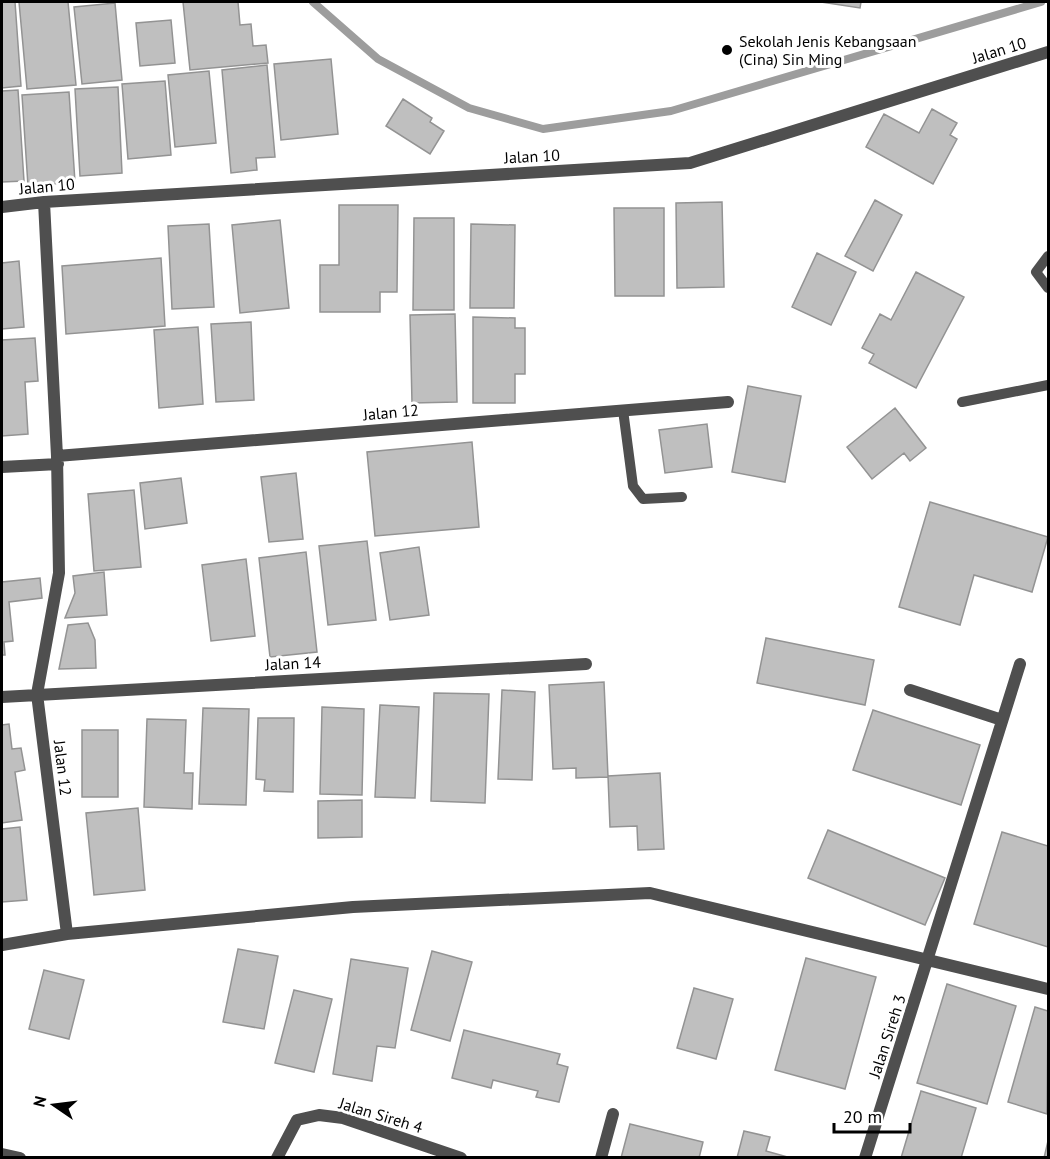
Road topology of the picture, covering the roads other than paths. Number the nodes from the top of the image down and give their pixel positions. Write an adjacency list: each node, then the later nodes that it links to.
1 (1048, 52): 2 (street, Jalan 10)
2 (44, 202): 3 (street, Jalan 10); 10 (street, Jalan 12)
3 (2, 207)
4 (1048, 256): 5 (lane)
5 (1048, 288)
6 (1048, 385): 8 (lane)
7 (728, 402): 9 (street, Jalan 12)
8 (962, 402)
9 (623, 410): 10 (street, Jalan 12); 12 (lane)
10 (57, 460): 11 (street, Jalan 12); 16 (street, Jalan 12)
11 (2, 467)
12 (682, 497)
13 (586, 664): 16 (street, Jalan 14)
14 (1020, 664): 18 (street, Jalan Sireh 3)
15 (910, 690): 18 (street)
16 (37, 694): 17 (street, Jalan 14); 19 (street, Jalan 12)
17 (2, 697)
18 (1002, 720): 21 (street, Jalan Sireh 3)
19 (67, 934): 20 (street); 21 (street)
20 (2, 945)
21 (929, 959): 22 (street); 29 (street, Jalan Sireh 3)
22 (1048, 989)
23 (613, 1114): 28 (street)
24 (2, 1154): 25 (street)
25 (20, 1158)
26 (277, 1158): 27 (street, Jalan Sireh 4)
27 (461, 1158)
28 (601, 1158)
29 (865, 1158)

